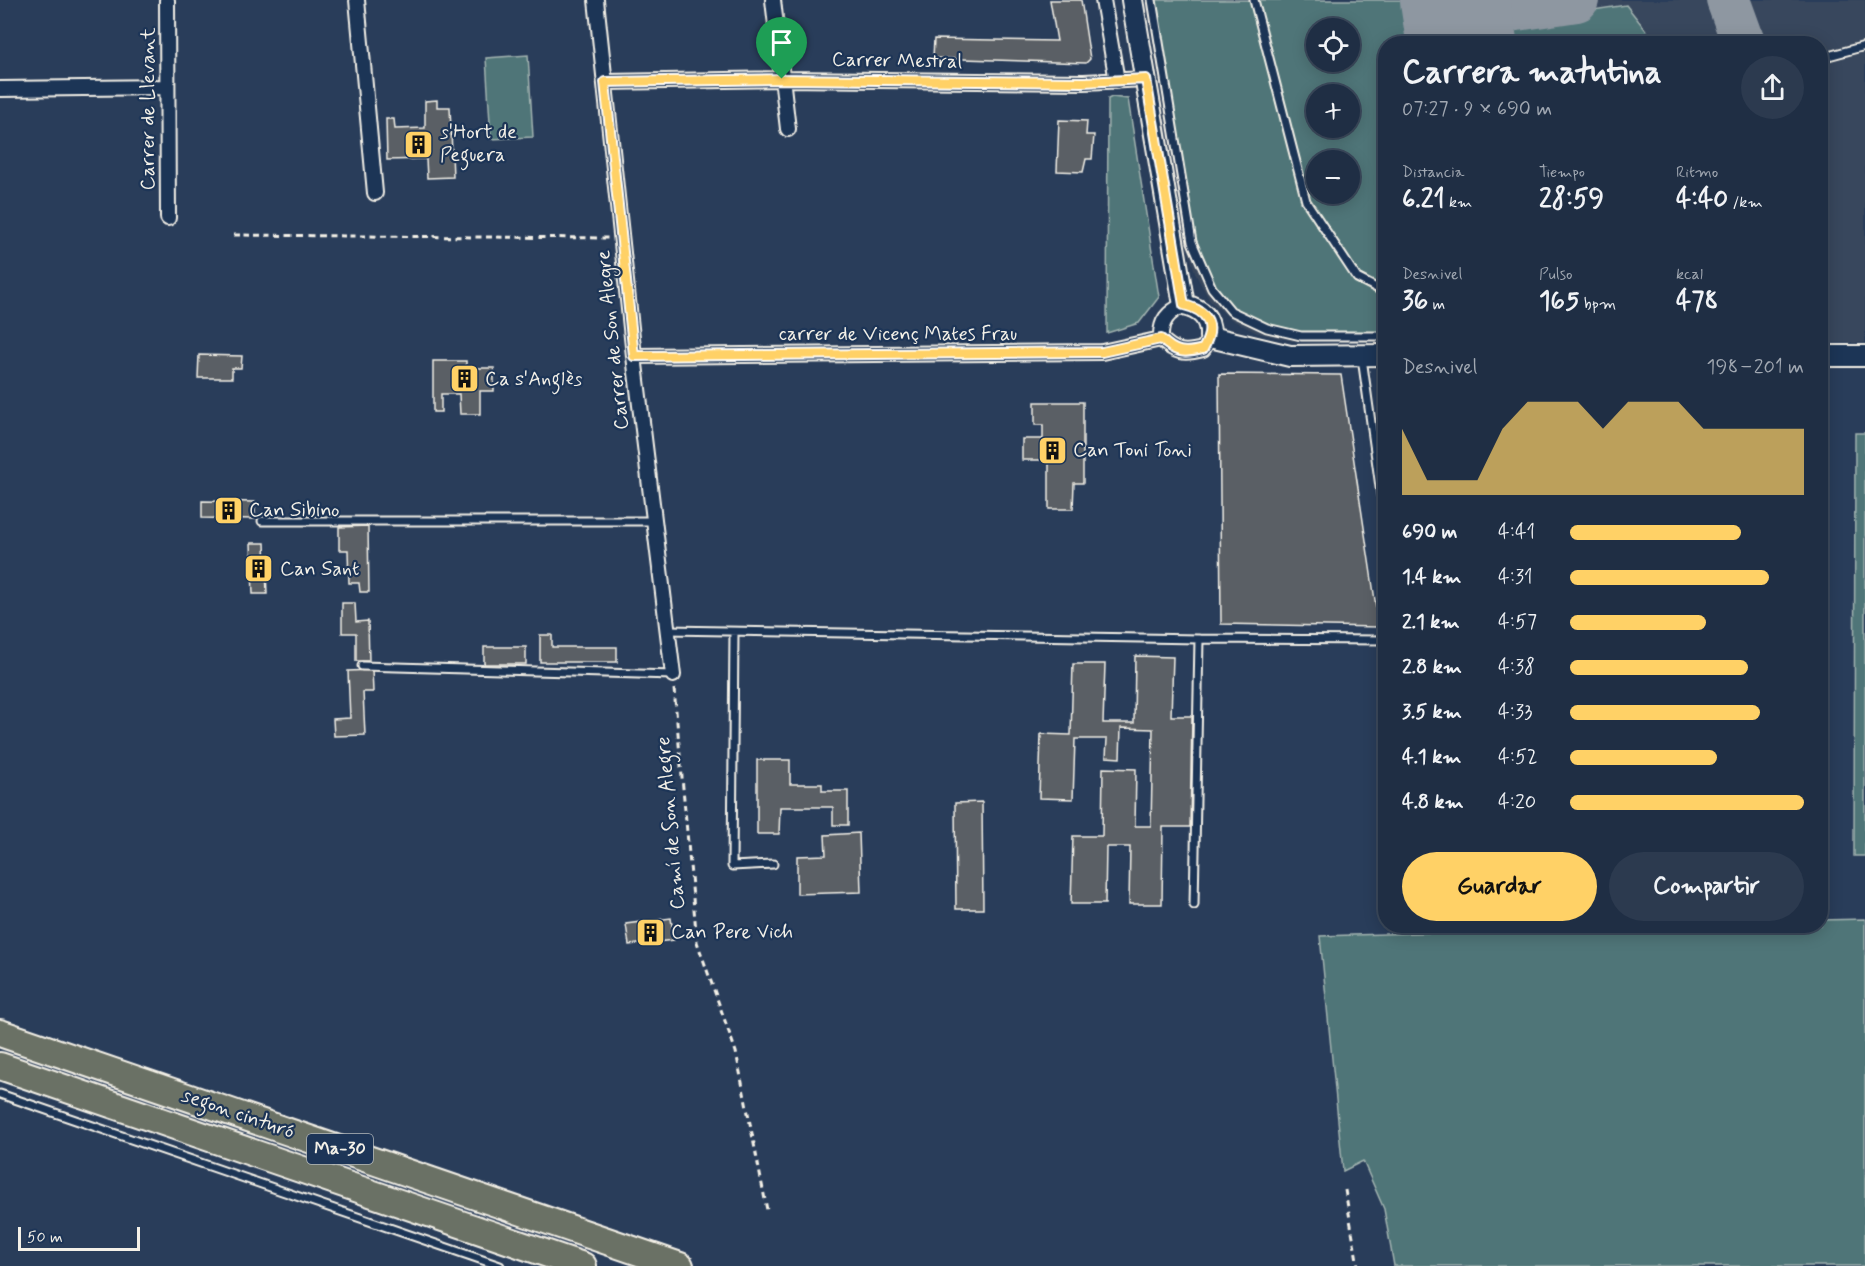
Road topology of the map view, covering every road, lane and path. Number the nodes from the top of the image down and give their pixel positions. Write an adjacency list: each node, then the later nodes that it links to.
1 (167, 0): 15 (street, Carrer de Llevant)
2 (357, 0): 18 (street)
3 (596, 0): 14 (street, Carrer de Son Alegre)
4 (773, 0): 11 (street)
5 (1103, 0): 13 (street)
6 (1132, 0): 12 (street)
7 (1152, 0): 24 (lane)
8 (1254, 0): 22 (lane)
9 (1865, 46): 10 (lane)
10 (1828, 56)
11 (782, 79): 13 (street, Carrer Mestral); 14 (street, Carrer Mestral); 17 (street)
12 (1146, 79): 13 (street, Carrer Mestral); 23 (street)
13 (1117, 81)
14 (605, 82): 21 (street, Carrer de Son Alegre)
15 (167, 87): 16 (street); 19 (street, Carrer de Llevant)
16 (0, 89)
17 (788, 129)
18 (375, 193)
19 (168, 218)
20 (234, 235): 21 (path)
21 (621, 238): 28 (street, Carrer de Son Alegre)
22 (1378, 289)
23 (1184, 305): 25 (street); 26 (street)
24 (1378, 336)
25 (1210, 337): 26 (street); 29 (street)
26 (1161, 339): 28 (street, carrer de Vicenç Mates Frau)
27 (1378, 355): 29 (street)
28 (634, 356): 33 (street, Carrer de Son Alegre)
29 (1361, 356): 32 (lane)
30 (1828, 356): 31 (street)
31 (1864, 357)
32 (1378, 475)
33 (654, 521): 34 (lane); 35 (street, Carrer de Son Alegre)
34 (262, 522)
35 (668, 630): 36 (lane); 40 (street, Carrer de Son Alegre)
36 (734, 632): 37 (lane); 41 (lane)
37 (1198, 639): 38 (lane); 42 (lane)
38 (1378, 640)
39 (362, 666): 40 (lane)
40 (673, 675): 47 (path, Camí de Son Alegre)
41 (772, 864)
42 (1194, 905)
43 (0, 1033): 50 (highway, segon cinturó / Ma-30)
44 (0, 1066): 49 (highway, segon cinturó / Ma-30)
45 (0, 1094): 48 (lane)
46 (1345, 1190): 51 (path)
47 (767, 1210)
48 (500, 1266)
49 (583, 1266)
50 (680, 1266)
51 (1358, 1266)

